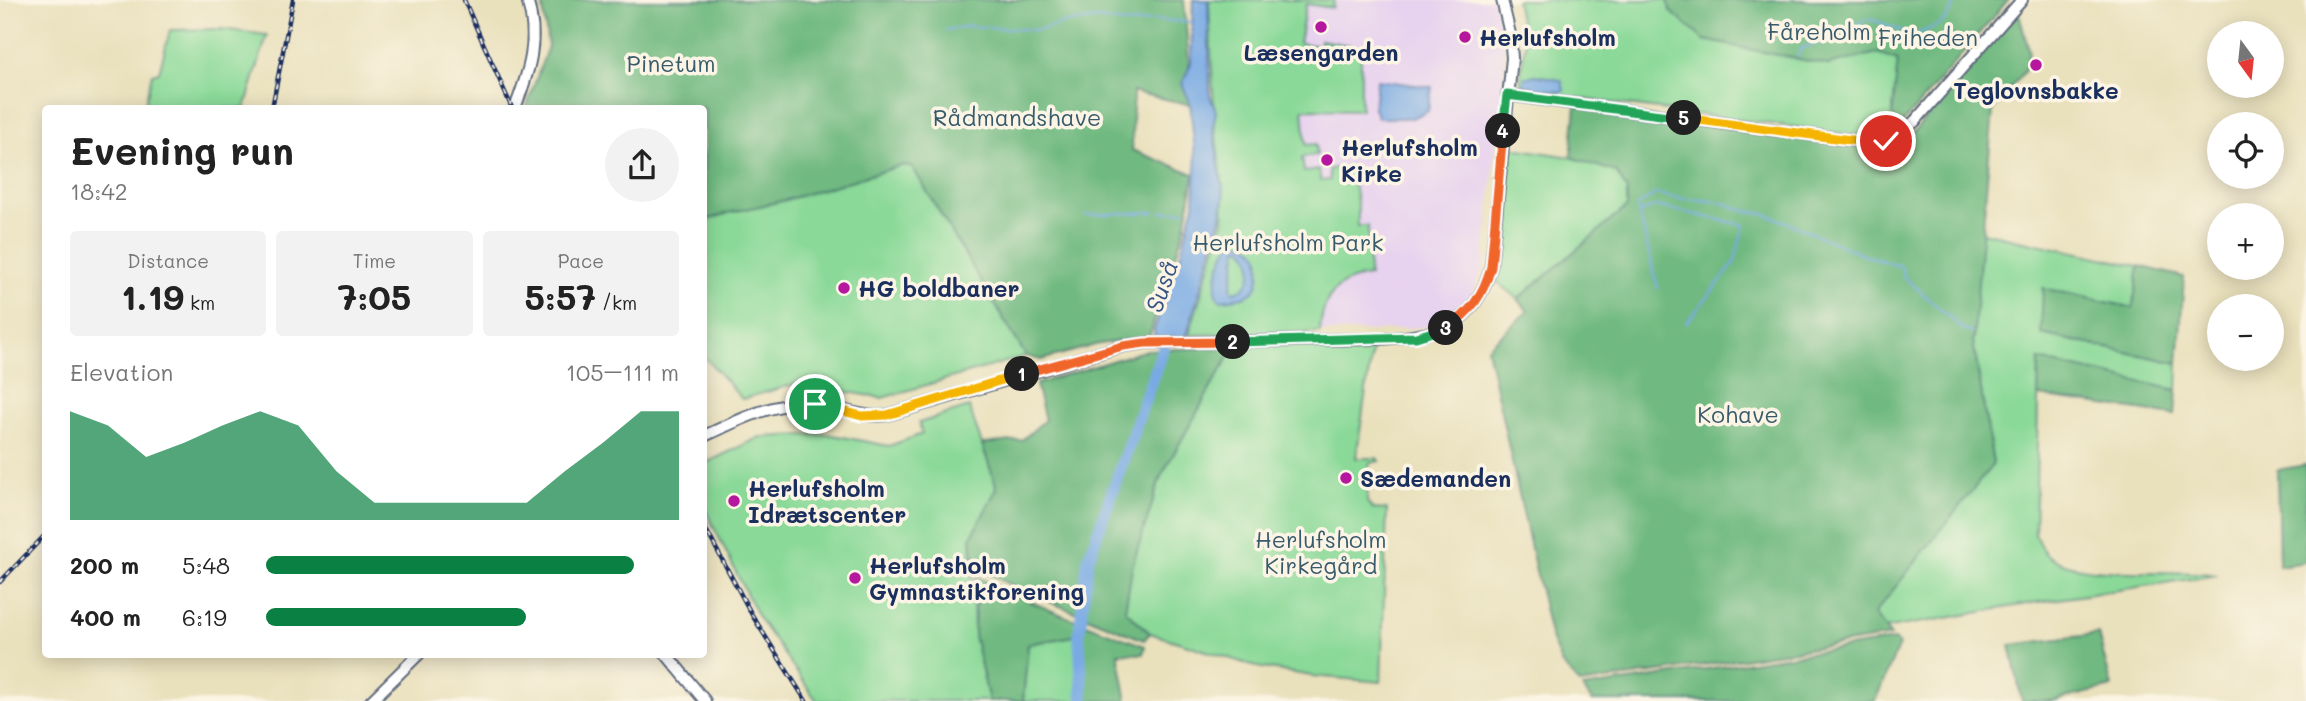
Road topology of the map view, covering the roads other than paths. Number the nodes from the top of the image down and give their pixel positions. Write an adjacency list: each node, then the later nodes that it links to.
1 (527, 0): 5 (street)
2 (1502, 0): 4 (street)
3 (2022, 0): 4 (street)
4 (1507, 95): 6 (street)
5 (516, 105)
6 (707, 435)
7 (415, 658): 9 (street)
8 (669, 658): 10 (street)
9 (371, 701)
10 (705, 701)

